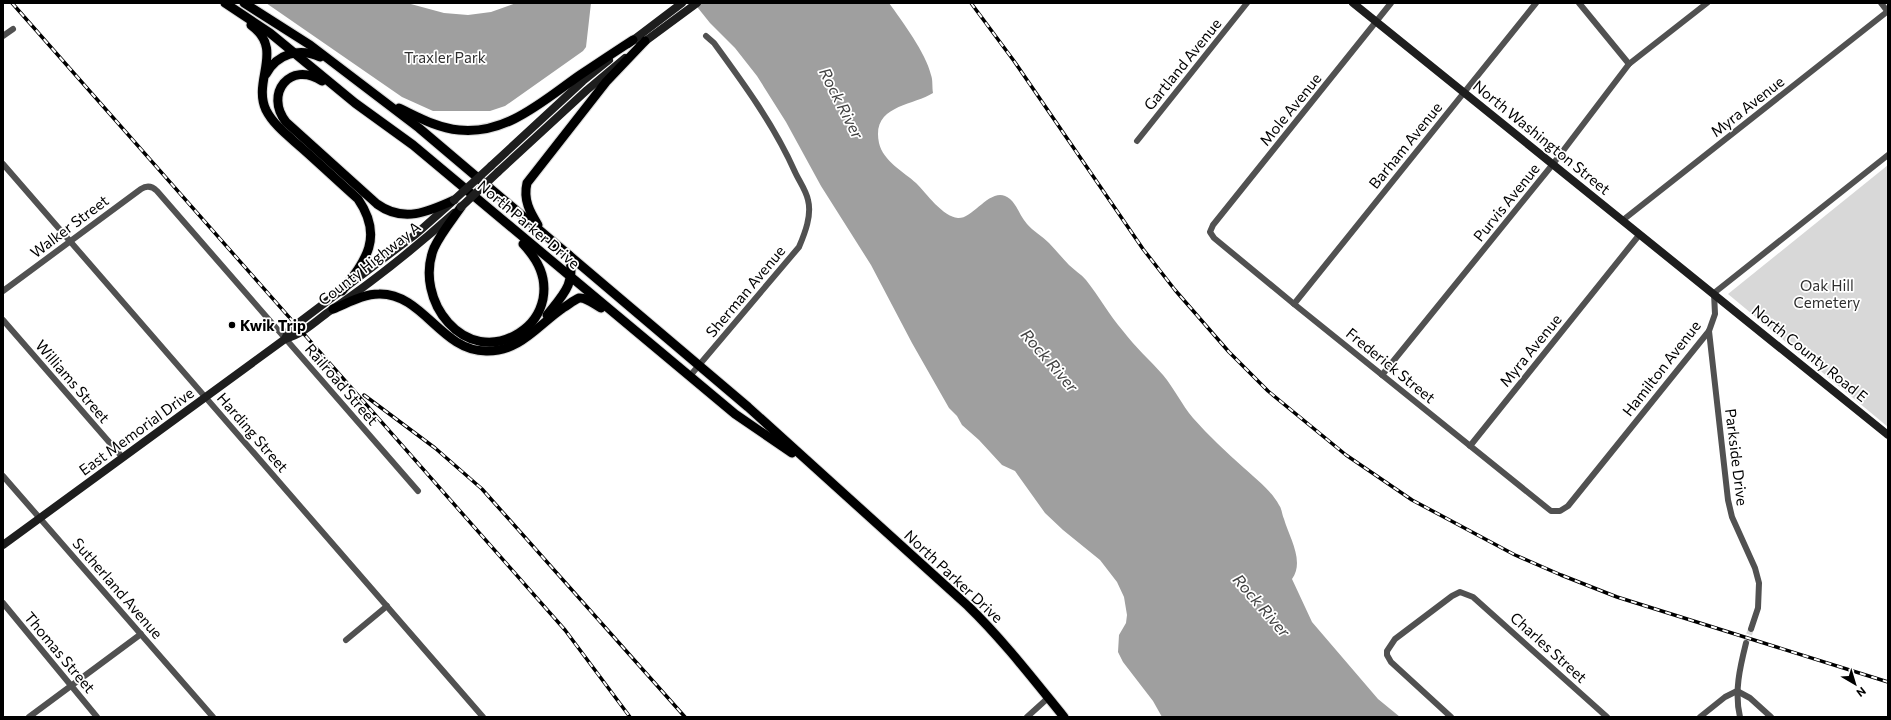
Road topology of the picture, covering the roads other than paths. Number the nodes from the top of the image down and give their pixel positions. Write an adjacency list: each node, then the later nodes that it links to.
1 (225, 3): 12 (main road, North Parker Drive)
2 (244, 3): 21 (main road, North Parker Drive)
3 (682, 3): 18 (main road, County Highway A)
4 (697, 3): 19 (main road, County Highway A)
5 (1247, 3): 27 (street, Gartland Avenue)
6 (1353, 3): 14 (main road, North Washington Street)
7 (1391, 3): 14 (street, Mole Avenue)
8 (1536, 3): 24 (street, Barham Avenue)
9 (1579, 3): 22 (street)
10 (1707, 3): 22 (street, Purvis Avenue)
11 (1881, 3): 13 (street)
12 (234, 9): 20 (main road, North Parker Drive); 23 (main road)
13 (1888, 12): 34 (street, Myra Avenue)
14 (1377, 22): 24 (main road, North Washington Street); 35 (street, Mole Avenue)
15 (13, 29): 16 (street)
16 (3, 36)
17 (706, 36): 51 (street, Sherman Avenue)
18 (633, 40): 25 (main road); 32 (main road, County Highway A, bridge)
19 (645, 41): 32 (main road, County Highway A, bridge); 36 (main road)
20 (294, 53): 21 (main road); 23 (main road); 26 (main road, North Parker Drive)
21 (332, 62): 25 (main road, North Parker Drive)
22 (1629, 64): 30 (street, Purvis Avenue)
23 (265, 77): 42 (main road)
24 (1464, 92): 30 (main road, North Washington Street); 44 (street, Barham Avenue)
25 (377, 96): 36 (main road, North Parker Drive)
26 (355, 102): 32 (main road); 33 (main road, North Parker Drive)
27 (1137, 140)
28 (1888, 156): 43 (street)
29 (3, 164): 38 (street, Harding Street)
30 (1553, 164): 34 (main road, North Washington Street); 52 (street, Purvis Avenue)
31 (151, 187): 38 (street, Walker Street); 50 (street, Railroad Street)
32 (458, 203): 33 (main road); 42 (main road, County Highway A); 45 (main road, County Highway A)
33 (497, 217): 40 (main road, North Parker Drive)
34 (1623, 220): 37 (main road, North Washington Street)
35 (1210, 232): 44 (street, Frederick Street)
36 (543, 233): 39 (main road, North Parker Drive)
37 (1640, 234): 43 (main road, North Washington Street); 56 (street, Myra Avenue)
38 (71, 241): 41 (street, Walker Street); 54 (street, Harding Street)
39 (569, 255): 40 (main road); 51 (main road, North Parker Drive)
40 (572, 277): 47 (main road, North Parker Drive); 48 (main road)
41 (3, 291)
42 (342, 291): 50 (main road, County Highway A)
43 (1714, 293): 49 (street, Hamilton Avenue); 55 (main road, North County Road E)
44 (1294, 304): 52 (street, Frederick Street)
45 (333, 309): 48 (main road); 50 (main road, County Highway A)
46 (3, 320): 57 (street, Williams Street)
47 (627, 324): 48 (main road); 53 (main road, North Parker Drive)
48 (536, 330)
49 (1709, 331): 61 (street, Hamilton Avenue); 66 (street, Parkside Drive)
50 (285, 339): 54 (main road, East Memorial Drive); 60 (street, Railroad Street)
51 (699, 365): 53 (street, Sherman Avenue); 58 (main road, North Parker Drive)
52 (1382, 374): 56 (street, Frederick Street)
53 (689, 377): 58 (main road, North Parker Drive)
54 (206, 397): 57 (main road, East Memorial Drive); 65 (street, Harding Street)
55 (1888, 435)
56 (1470, 446): 61 (street, Frederick Street)
57 (123, 458): 62 (main road, East Memorial Drive)
58 (814, 467): 72 (main road, North Parker Drive)
59 (3, 476): 62 (street, Sutherland Avenue)
60 (418, 491)
61 (1560, 511)
62 (40, 519): 63 (main road, East Memorial Drive); 67 (street, Sutherland Avenue)
63 (3, 545)
64 (3, 603): 70 (street, Thomas Street)
65 (387, 606): 68 (street); 76 (street, Harding Street)
66 (1751, 629)
67 (141, 634): 70 (street); 75 (street, Sutherland Avenue)
68 (346, 640)
69 (1746, 643): 71 (street)
70 (71, 686): 73 (street); 74 (street, Thomas Street)
71 (1737, 691): 81 (street); 82 (street); 83 (street)
72 (1048, 698): 77 (street); 78 (main road, North Parker Drive)
73 (29, 717)
74 (97, 717)
75 (212, 717)
76 (483, 717)
77 (1027, 717)
78 (1064, 717)
79 (1452, 717): 80 (street, Charles Street)
80 (1607, 717)
81 (1700, 717)
82 (1740, 717)
83 (1771, 717)

